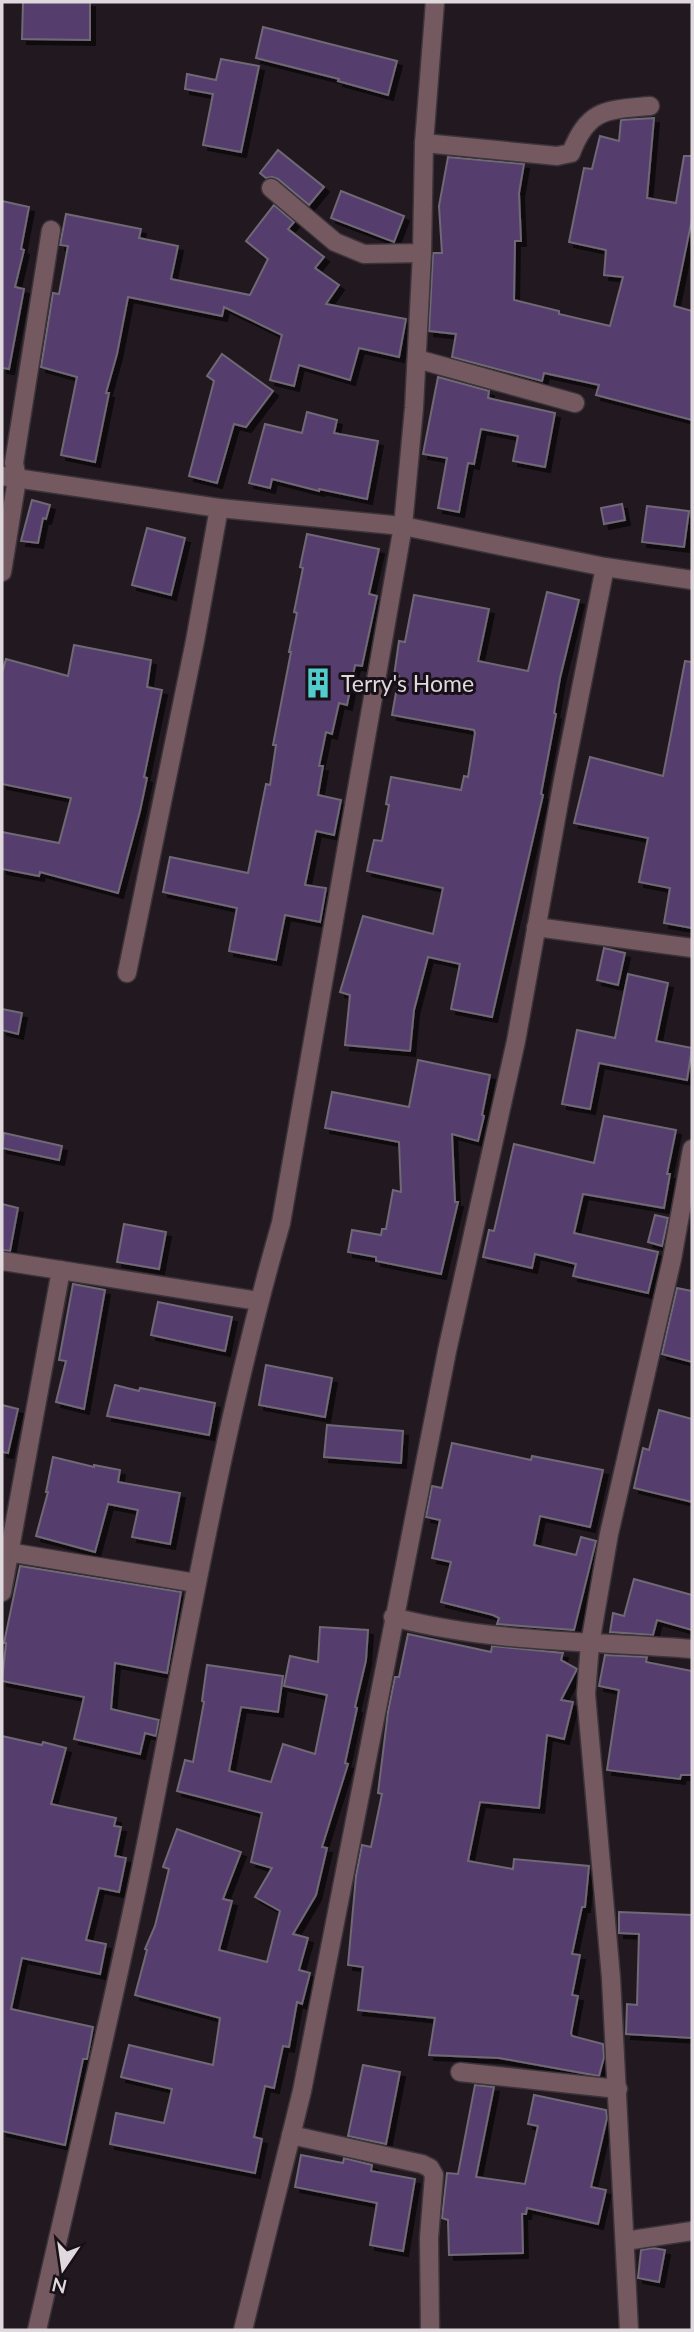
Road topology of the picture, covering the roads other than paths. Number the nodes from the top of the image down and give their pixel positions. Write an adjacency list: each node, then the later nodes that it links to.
1 (435, 2): 3 (street)
2 (650, 106): 3 (street)
3 (424, 143): 6 (street)
4 (271, 188): 6 (street)
5 (51, 230): 9 (street)
6 (422, 253): 7 (street)
7 (417, 359): 8 (street); 11 (street)
8 (575, 403)
9 (10, 477): 10 (street); 13 (street)
10 (219, 508): 11 (street); 17 (street)
11 (403, 526): 12 (street); 21 (street)
12 (605, 567): 14 (street); 15 (street)
13 (2, 572)
14 (692, 580)
15 (536, 927): 16 (street); 25 (street)
16 (692, 948)
17 (127, 973)
18 (692, 1149): 26 (street)
19 (2, 1261): 20 (street)
20 (61, 1270): 21 (street); 22 (street)
21 (258, 1301): 23 (street)
22 (6, 1552): 23 (street); 24 (street)
23 (197, 1583): 33 (street)
24 (2, 1592)
25 (393, 1616): 26 (street); 30 (street)
26 (590, 1644): 27 (street); 29 (street)
27 (692, 1649)
28 (460, 2072): 29 (street)
29 (618, 2089): 32 (street)
30 (291, 2135): 34 (street); 35 (street)
31 (692, 2231): 32 (street)
32 (625, 2241): 36 (street)
33 (37, 2330)
34 (243, 2330)
35 (430, 2330)
36 (629, 2330)

